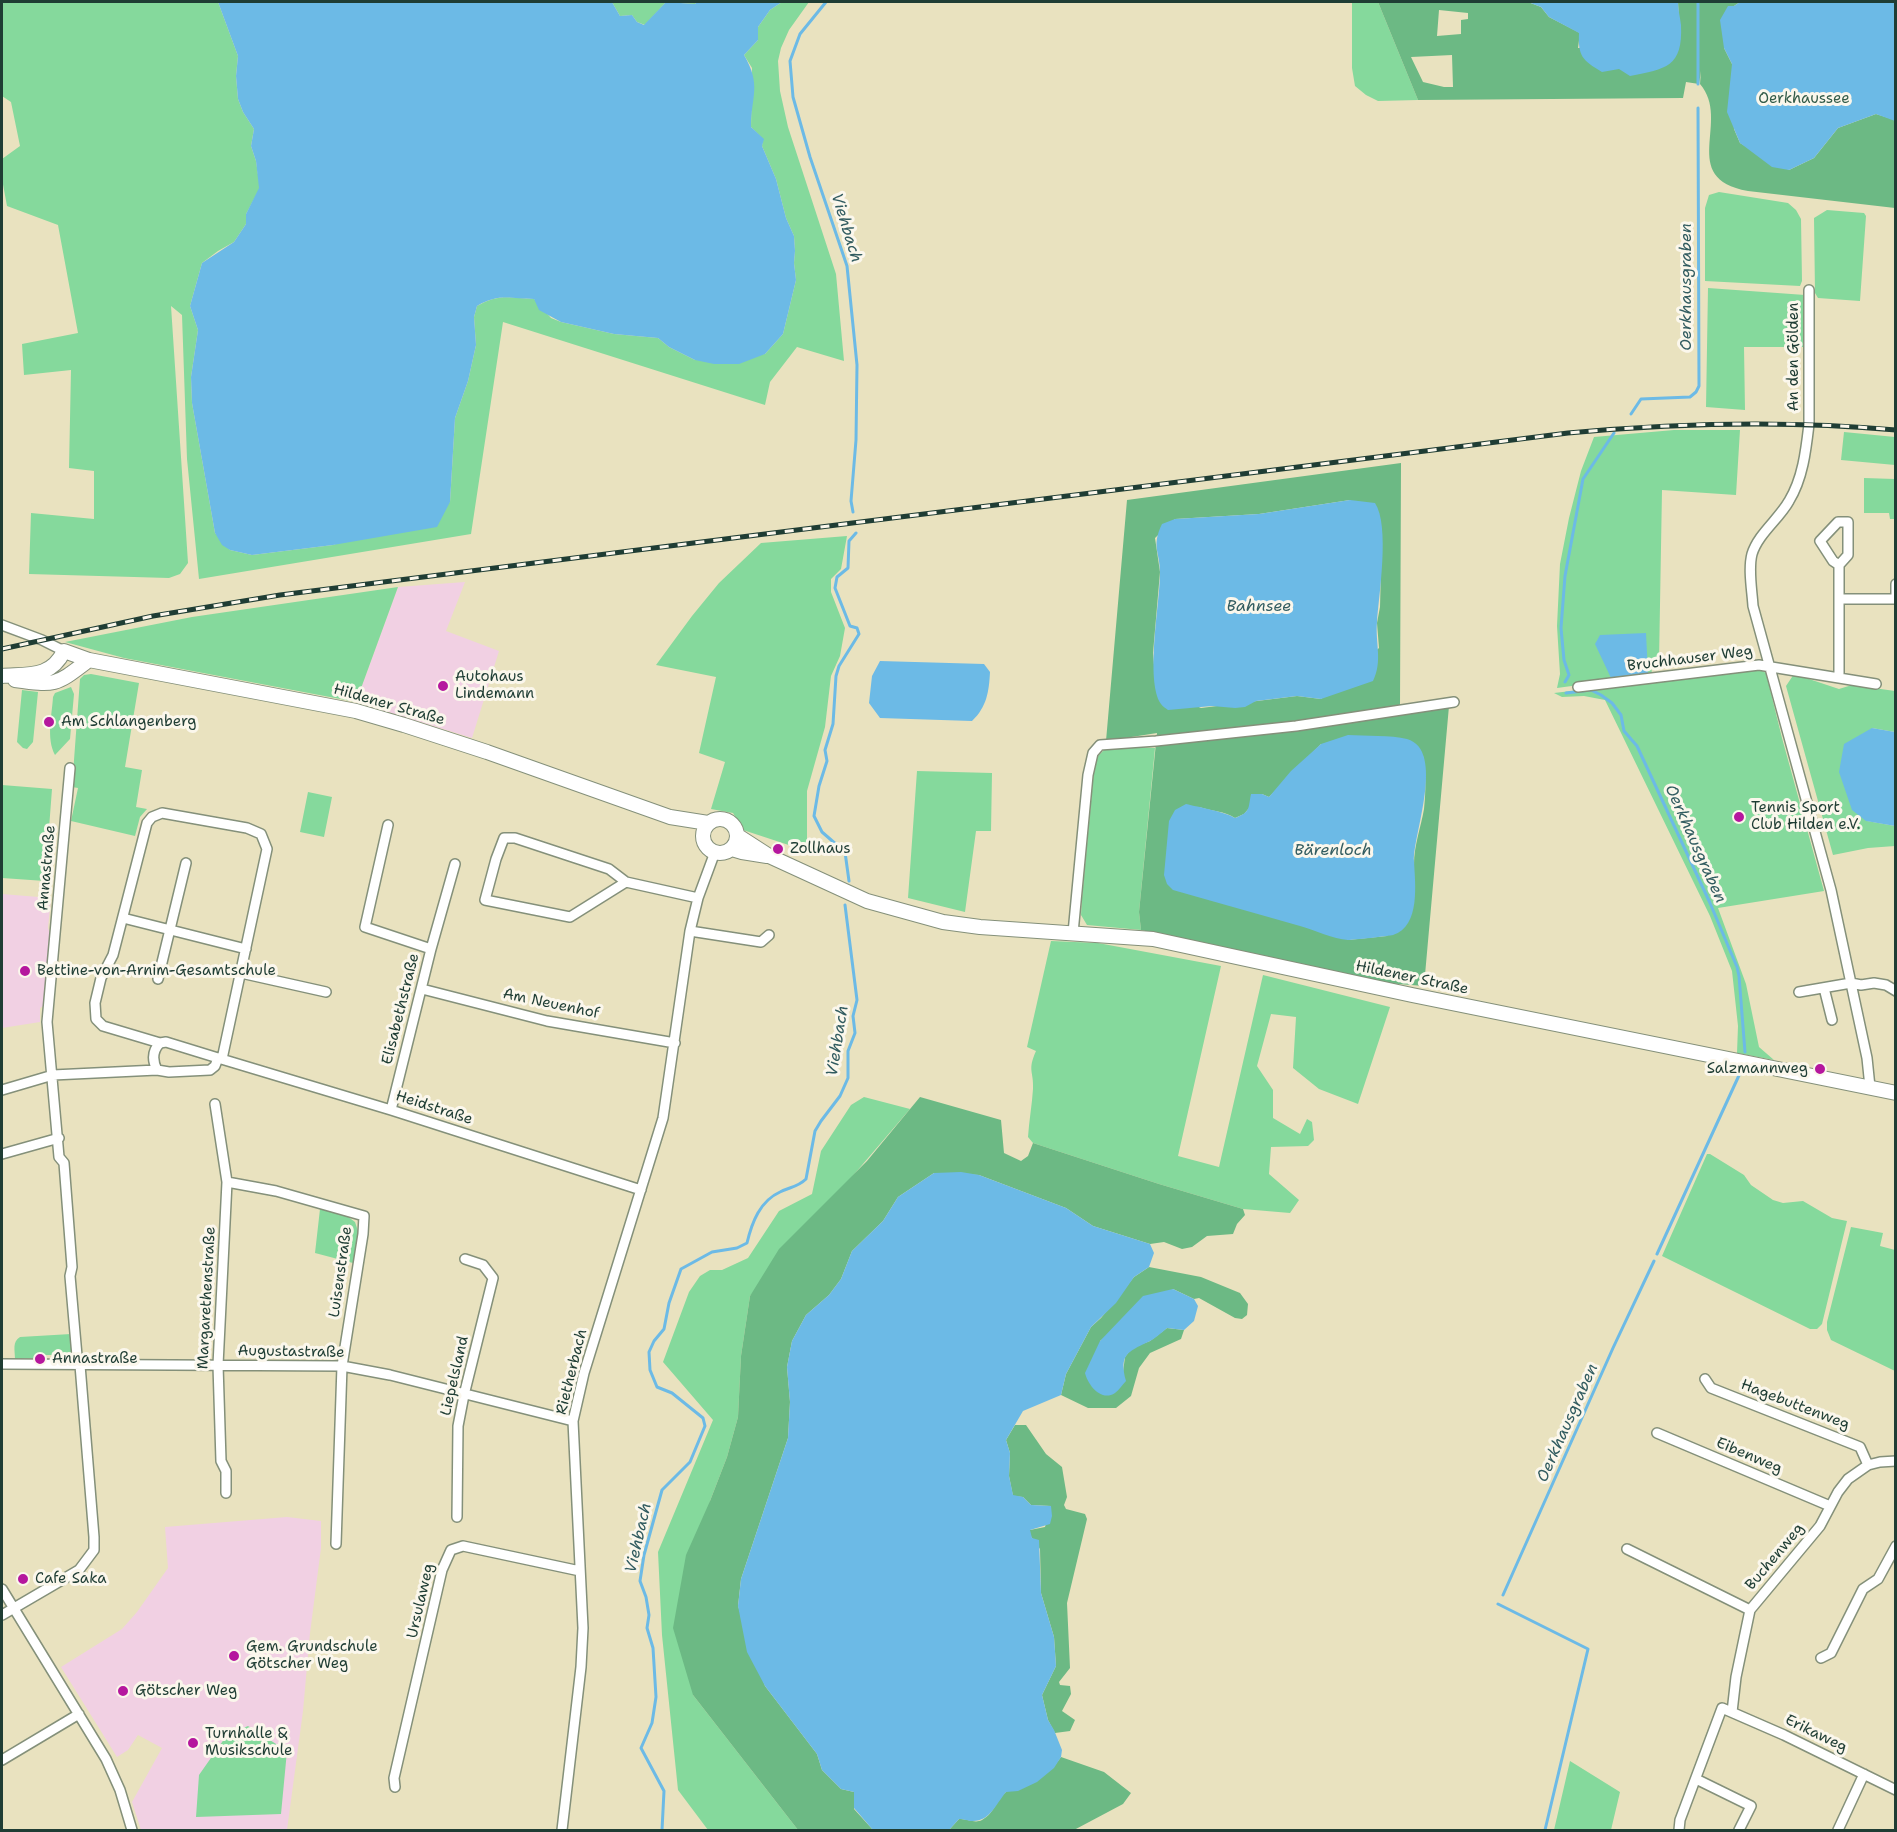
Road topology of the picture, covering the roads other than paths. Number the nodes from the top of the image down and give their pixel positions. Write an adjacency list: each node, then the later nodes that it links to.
1 (1809, 290): 9 (street, An den Gölden)
2 (1839, 565): 2 (street); 4 (street)
3 (1896, 584): 5 (street)
4 (1839, 598): 5 (street); 11 (street)
5 (1895, 599)
6 (2, 626): 7 (street)
7 (64, 651): 8 (main road, Hildener Straße); 10 (main road)
8 (89, 660): 10 (main road); 17 (main road, Hildener Straße)
9 (1769, 666): 11 (street, Bruchhauser Weg); 13 (street, Bruchhauser Weg); 33 (street)
10 (2, 677)
11 (1839, 678): 12 (street, Bruchhauser Weg)
12 (1876, 684)
13 (1578, 687)
14 (1454, 702): 27 (street)
15 (70, 768): 44 (street, Annastraße)
16 (388, 825): 30 (street, Elisabethstraße)
17 (705, 830): 18 (main road); 19 (main road)
18 (735, 842): 19 (main road); 27 (main road, Hildener Straße)
19 (715, 852): 23 (street, Rietherbach)
20 (186, 863): 25 (street)
21 (455, 864): 30 (street, Elisabethstraße)
22 (626, 882): 22 (street); 23 (street)
23 (698, 898): 26 (street, Rietherbach)
24 (123, 918): 25 (street); 29 (street); 40 (street, Heidstraße)
25 (171, 929): 29 (street); 32 (street)
26 (690, 931): 28 (street); 41 (street, Rietherbach)
27 (1073, 933): 45 (main road, Hildener Straße)
28 (769, 935)
29 (246, 949): 31 (street)
30 (431, 949): 34 (street, Elisabethstraße)
31 (241, 973): 37 (street); 42 (street)
32 (158, 979)
33 (1851, 982): 35 (street); 36 (street); 45 (street)
34 (422, 988): 41 (street, Am Neuenhof); 49 (street, Elisabethstraße)
35 (1824, 988): 38 (street); 39 (street)
36 (1896, 990)
37 (326, 992)
38 (1799, 992)
39 (1832, 1020)
40 (160, 1042): 42 (street, Heidstraße); 43 (street)
41 (675, 1042): 53 (street, Rietherbach)
42 (220, 1058): 43 (street); 49 (street, Heidstraße)
43 (157, 1070): 44 (street)
44 (53, 1075): 46 (street); 50 (street, Annastraße)
45 (1870, 1087): 47 (main road, Hildener Straße)
46 (2, 1090)
47 (1896, 1092)
48 (215, 1104): 52 (street, Margarethenstraße)
49 (392, 1110): 53 (street, Heidstraße)
50 (58, 1138): 51 (street); 56 (street, Annastraße)
51 (2, 1154)
52 (227, 1182): 57 (street, Margarethenstraße); 58 (street, Luisenstraße)
53 (641, 1190): 61 (street, Rietherbach)
54 (465, 1259): 60 (street, Liepelsland)
55 (2, 1364): 56 (street, Augustastraße)
56 (80, 1365): 57 (street, Augustastraße); 73 (street, Annastraße)
57 (218, 1365): 58 (street, Augustastraße); 65 (street, Margarethenstraße)
58 (342, 1366): 60 (street, Augustastraße); 68 (street, Luisenstraße)
59 (1706, 1379): 64 (street, Hagebuttenweg)
60 (464, 1395): 61 (street, Augustastraße); 67 (street, Liepelsland)
61 (573, 1421): 71 (street, Rietherbach)
62 (1657, 1432): 66 (street, Eibenweg)
63 (1896, 1461): 64 (street)
64 (1868, 1465): 66 (street, Buchenweg)
65 (226, 1493)
66 (1830, 1506): 74 (street, Buchenweg)
67 (457, 1517)
68 (336, 1544)
69 (1896, 1546): 76 (street)
70 (1627, 1549): 74 (street)
71 (580, 1571): 82 (street, Ursulaweg); 85 (street, Rietherbach)
72 (2, 1589): 73 (street)
73 (13, 1608): 75 (street, Annastraße); 78 (street)
74 (1750, 1610): 77 (street, Buchenweg)
75 (2, 1615)
76 (1821, 1658)
77 (1732, 1712): 80 (street, Erikaweg); 81 (street, Erikaweg)
78 (79, 1714): 79 (street); 84 (street)
79 (2, 1760)
80 (1864, 1774): 83 (street, Erikaweg); 88 (street)
81 (1696, 1779): 86 (street); 87 (street)
82 (395, 1787)
83 (1896, 1790)
84 (132, 1830)
85 (562, 1830)
86 (1679, 1830)
87 (1739, 1830)
88 (1838, 1830)

